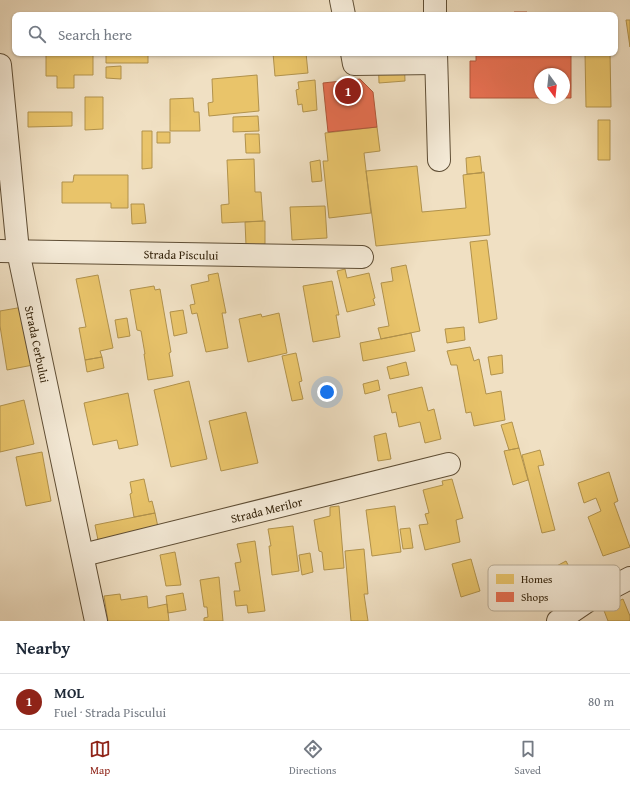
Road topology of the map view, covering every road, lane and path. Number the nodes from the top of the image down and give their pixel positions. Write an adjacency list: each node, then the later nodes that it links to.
1 (340, 0): 3 (street)
2 (435, 0): 4 (street)
3 (343, 12)
4 (435, 12)
5 (353, 56): 6 (street)
6 (436, 58): 8 (street)
7 (0, 65): 9 (street, Strada Cerbului)
8 (439, 160)
9 (9, 251): 10 (street, Strada Piscului); 12 (street, Strada Cerbului)
10 (362, 257)
11 (450, 464): 12 (street, Strada Merilor)
12 (83, 555): 16 (street, Strada Cerbului)
13 (630, 578): 14 (street)
14 (620, 583)
15 (573, 611): 17 (street)
16 (96, 621)
17 (558, 621)

